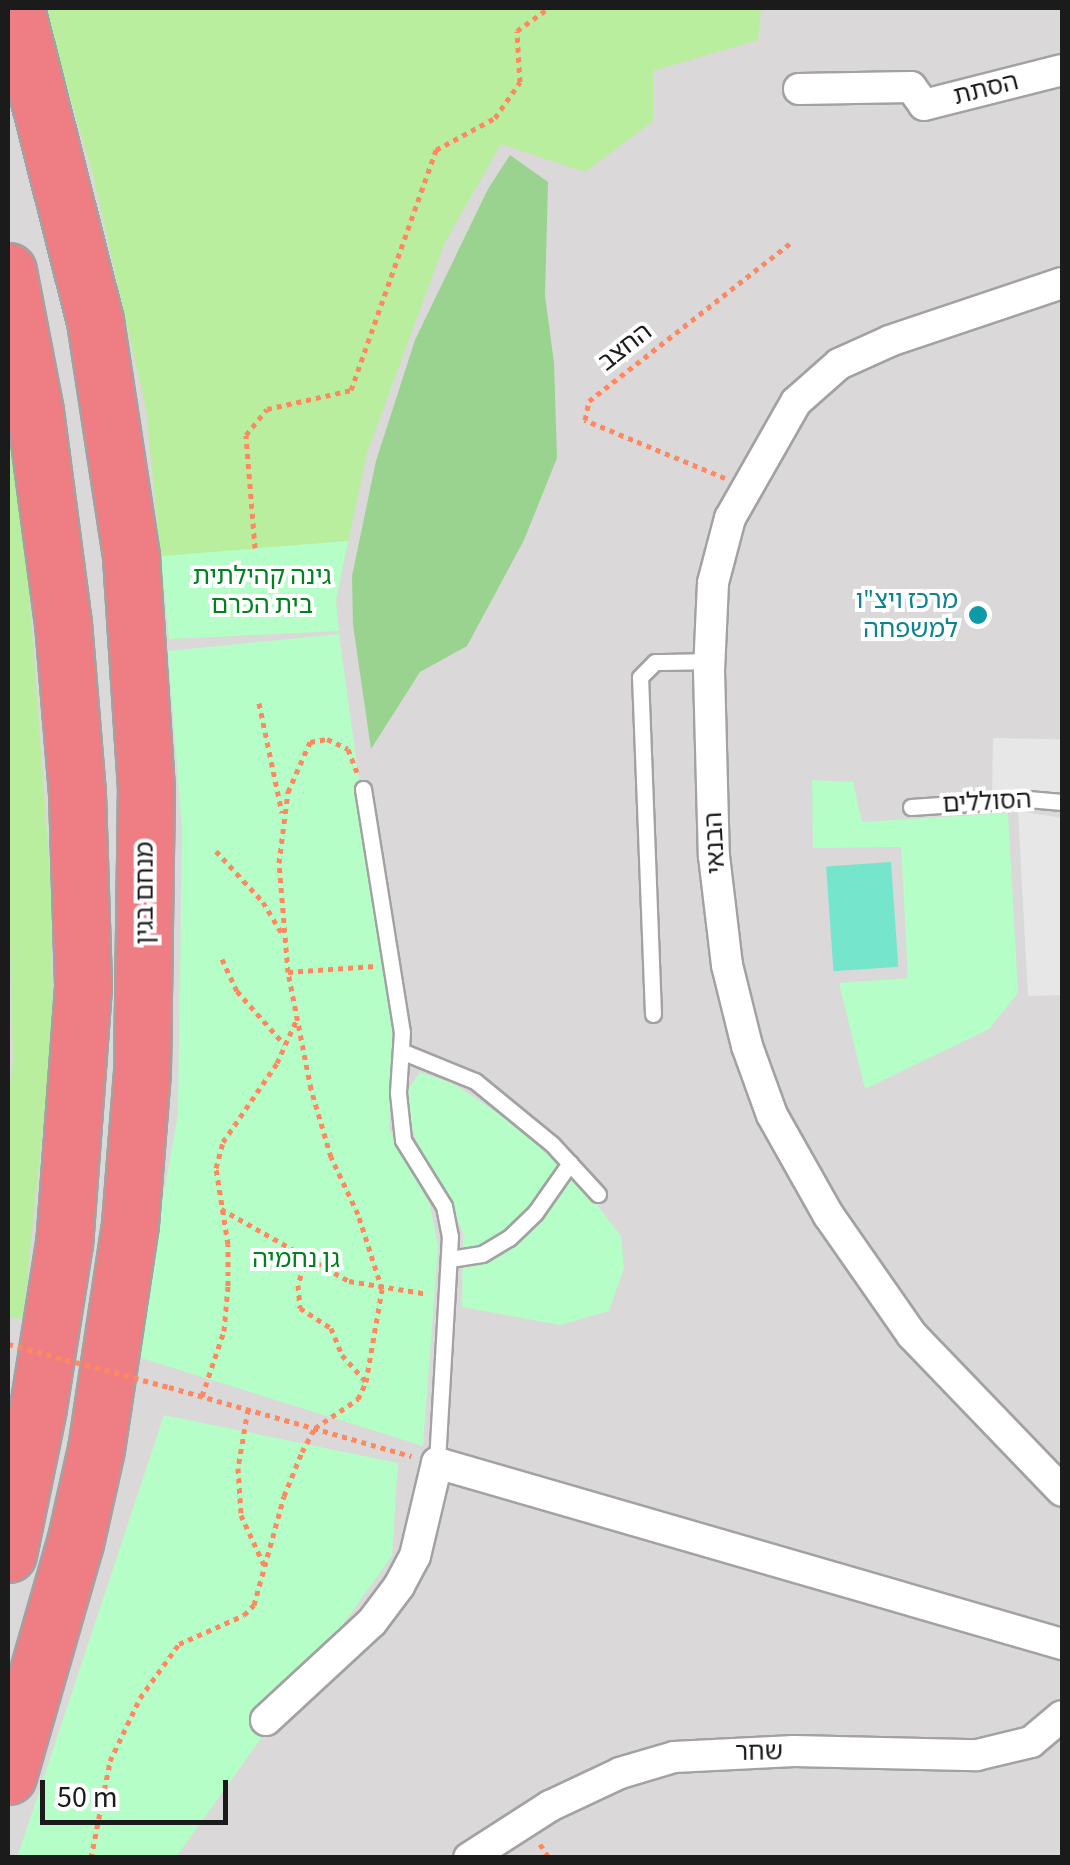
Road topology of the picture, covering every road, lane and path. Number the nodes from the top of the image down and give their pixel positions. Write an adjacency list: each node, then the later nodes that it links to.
1 (16, 8): 44 (highway, מנחם בגין)
2 (549, 8): 9 (path)
3 (1062, 70): 4 (street, הסתת)
4 (799, 89)
5 (792, 242): 8 (path, החצב)
6 (8, 270): 39 (highway)
7 (1062, 283): 8 (street, הבנאי)
8 (746, 487): 10 (street, הבנאי)
9 (254, 548)
10 (710, 662): 21 (lane); 38 (street, הבנאי)
11 (259, 703): 15 (path)
12 (363, 789): 15 (path); 19 (lane)
13 (1062, 802): 14 (lane, הסוללים)
14 (911, 806)
15 (284, 821): 17 (path)
16 (216, 851): 17 (path)
17 (284, 936): 20 (path)
18 (222, 958): 23 (path)
19 (392, 964): 20 (path); 24 (lane)
20 (288, 972): 22 (path)
21 (654, 1014)
22 (298, 1018): 23 (path); 30 (path)
23 (285, 1045): 27 (path)
24 (401, 1051): 25 (lane); 29 (lane)
25 (570, 1163): 26 (lane); 29 (lane)
26 (598, 1194)
27 (221, 1208): 28 (path); 34 (path)
28 (306, 1256): 30 (path); 33 (path)
29 (450, 1259): 31 (lane)
30 (382, 1289): 31 (path); 33 (path)
31 (448, 1296): 37 (lane)
32 (8, 1344): 34 (path, bridge)
33 (366, 1382): 36 (path)
34 (202, 1396): 35 (path)
35 (248, 1409): 36 (path); 40 (path)
36 (315, 1428): 37 (path); 40 (path)
37 (438, 1463): 41 (street); 43 (street)
38 (1062, 1491)
39 (8, 1554)
40 (265, 1568): 45 (path)
41 (1062, 1644)
42 (1062, 1716): 46 (street, שחר)
43 (266, 1720)
44 (8, 1776)
45 (92, 1858)
46 (469, 1858)

